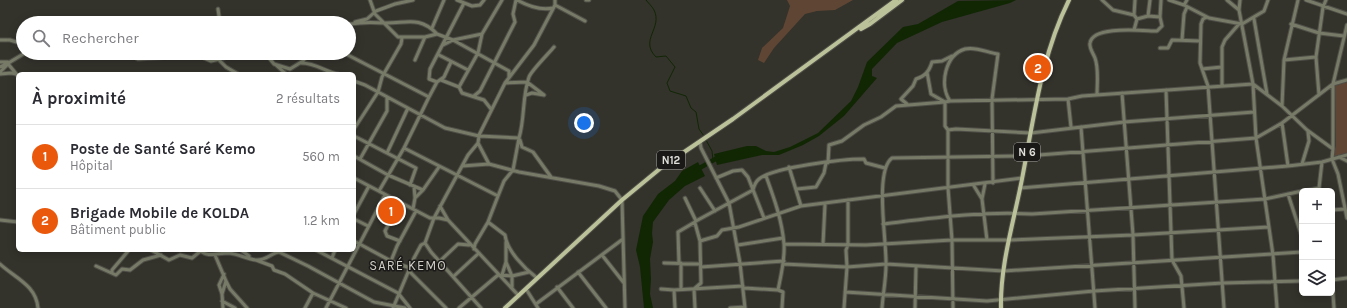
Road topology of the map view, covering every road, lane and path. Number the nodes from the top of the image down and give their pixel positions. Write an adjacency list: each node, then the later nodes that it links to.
1 (370, 0): 31 (street)
2 (413, 0): 24 (street)
3 (444, 0): 47 (street)
4 (456, 0): 25 (street)
5 (484, 0): 25 (street)
6 (502, 0): 52 (street)
7 (516, 0): 26 (street); 80 (street)
8 (555, 0): 26 (street)
9 (896, 0): 49 (main road)
10 (902, 0): 49 (main road)
11 (1069, 0): 121 (main road, N 6)
12 (1102, 0): 33 (street)
13 (1135, 0): 33 (street)
14 (1150, 0): 35 (street)
15 (1161, 0): 36 (street)
16 (1170, 0): 27 (street)
17 (1187, 0): 27 (street)
18 (1227, 0): 30 (street)
19 (1240, 0): 30 (street)
20 (1268, 0): 39 (street)
21 (1298, 0): 45 (street)
22 (1306, 0): 28 (street)
23 (1326, 0): 28 (street)
24 (401, 1): 31 (street)
25 (464, 3): 56 (street)
26 (554, 6): 40 (street); 96 (street)
27 (1186, 6): 37 (street); 59 (street)
28 (1323, 7): 32 (street); 50 (street)
29 (218, 9): 34 (street)
30 (1239, 10): 44 (street)
31 (375, 14): 41 (street); 43 (street)
32 (1347, 14)
33 (1134, 15): 38 (street)
34 (219, 16)
35 (1148, 16): 36 (street); 38 (street)
36 (1160, 17): 48 (street)
37 (1207, 17): 44 (street); 60 (street)
38 (1137, 19): 48 (street)
39 (1254, 19): 44 (street); 112 (street)
40 (585, 21)
41 (356, 22)
42 (356, 23): 43 (street)
43 (384, 23): 47 (street); 55 (street)
44 (1240, 24): 83 (street); 103 (street)
45 (1291, 24): 50 (street); 75 (street)
46 (1347, 25): 53 (street)
47 (432, 28): 51 (street)
48 (1134, 30): 114 (street)
49 (853, 32): 149 (main road, N12)
50 (1319, 33): 53 (street); 68 (street)
51 (437, 34): 54 (street); 56 (street)
52 (482, 34): 58 (street); 65 (street)
53 (1344, 36): 104 (street)
54 (425, 37): 55 (street); 74 (street)
55 (402, 38): 94 (street)
56 (446, 38): 58 (street); 62 (street)
57 (0, 40): 61 (street)
58 (453, 40): 62 (street); 65 (street)
59 (1182, 40): 60 (street); 64 (street)
60 (1200, 41): 85 (street)
61 (16, 42)
62 (443, 46): 66 (street)
63 (554, 47): 101 (street)
64 (1160, 48)
65 (478, 53): 80 (street); 86 (street)
66 (439, 55): 78 (street); 100 (street)
67 (952, 56): 91 (street); 120 (street); 124 (street)
68 (1316, 57): 75 (street); 115 (street)
69 (16, 59): 79 (street)
70 (356, 59): 94 (street)
71 (207, 60): 72 (street)
72 (220, 60): 87 (street)
73 (271, 60): 81 (street)
74 (415, 60)
75 (1284, 60): 127 (street)
76 (0, 62): 79 (street)
77 (301, 62): 81 (street); 90 (street)
78 (451, 62): 86 (street); 97 (street)
79 (9, 63): 82 (street); 92 (street); 93 (street)
80 (494, 63): 96 (street); 109 (street)
81 (274, 64): 84 (street)
82 (0, 67)
83 (1222, 67): 85 (street); 105 (street)
84 (279, 68): 88 (street); 89 (street)
85 (1202, 69): 106 (street)
86 (468, 70): 107 (street)
87 (235, 72)
88 (278, 72)
89 (284, 72)
90 (328, 72)
91 (927, 72): 119 (street); 125 (street)
92 (0, 73): 95 (street)
93 (16, 74)
94 (384, 74): 110 (street); 117 (street)
95 (16, 75)
96 (509, 77): 102 (street)
97 (441, 80): 100 (street); 107 (street)
98 (1347, 80): 104 (street)
99 (356, 82): 110 (street)
100 (437, 82): 117 (street)
101 (527, 82): 102 (street); 113 (street); 113 (street)
102 (505, 83): 129 (street)
103 (1253, 84): 105 (street); 112 (street); 131 (street)
104 (1333, 84): 115 (street); 158 (street)
105 (1222, 85): 106 (street)
106 (1208, 86): 108 (street); 132 (street)
107 (459, 87): 116 (street)
108 (1166, 90): 111 (street); 135 (street)
109 (480, 91): 116 (street); 123 (street)
110 (378, 92): 118 (street); 138 (street)
111 (1122, 93): 114 (street); 136 (street)
112 (1267, 94): 127 (street)
113 (526, 95): 147 (street)
114 (1097, 95): 122 (street)
115 (1319, 95): 134 (street)
116 (474, 96): 123 (street)
117 (429, 97): 133 (street)
118 (387, 98): 128 (street); 152 (street)
119 (901, 99): 126 (street); 130 (street)
120 (992, 99): 121 (street); 124 (street); 142 (street)
121 (1037, 99): 122 (street); 144 (main road, N 6)
122 (1068, 99): 139 (street)
123 (484, 100): 129 (street)
124 (950, 101): 125 (street)
125 (945, 102): 126 (street); 141 (street)
126 (907, 104): 130 (street)
127 (1282, 106): 134 (street)
128 (408, 108): 133 (street); 159 (street)
129 (491, 109): 145 (street)
130 (892, 109): 172 (street)
131 (1254, 112): 132 (street); 148 (street)
132 (1211, 114): 135 (street); 151 (street)
133 (421, 115): 145 (street); 155 (street)
134 (1290, 116): 137 (street); 143 (street)
135 (1167, 118): 136 (street); 154 (street)
136 (1124, 122): 140 (street); 157 (street)
137 (1282, 123): 148 (street); 176 (street)
138 (356, 126)
139 (1071, 127): 140 (street); 144 (street)
140 (1081, 127): 160 (street)
141 (948, 130): 142 (street); 167 (street)
142 (991, 130): 144 (street); 162 (street)
143 (1307, 130): 158 (street); 174 (street)
144 (1031, 133): 163 (main road, N 6)
145 (479, 136): 147 (street); 150 (street)
146 (356, 137): 152 (street)
147 (519, 138): 181 (street); 187 (street)
148 (1256, 138): 151 (street); 180 (street)
149 (700, 142): 153 (main road, N12); 156 (street)
150 (478, 143): 173 (street); 175 (street)
151 (1213, 143): 154 (street); 182 (street)
152 (369, 144): 159 (street); 168 (street)
153 (695, 145): 156 (street); 215 (main road, N12)
154 (1167, 146): 157 (street); 186 (street)
155 (404, 148): 166 (street); 177 (street)
156 (701, 148): 188 (street)
157 (1125, 149): 160 (street); 191 (street)
158 (1333, 149): 169 (street)
159 (387, 153): 166 (street)
160 (1083, 153): 163 (street); 192 (street)
161 (1347, 155): 165 (street)
162 (992, 156): 163 (street); 167 (street); 193 (street)
163 (1026, 156): 189 (main road, N 6)
164 (356, 157): 168 (street)
165 (1339, 157): 169 (street); 170 (street)
166 (399, 158): 183 (street); 195 (street)
167 (947, 158): 179 (street); 199 (street)
168 (360, 159): 183 (street)
169 (1332, 159): 171 (street); 225 (street)
170 (1347, 161)
171 (1322, 162): 174 (street); 201 (street)
172 (827, 163): 178 (street); 179 (street); 202 (street)
173 (489, 164): 175 (street); 181 (street)
174 (1302, 164): 176 (street)
175 (462, 166): 184 (street)
176 (1288, 166): 180 (street)
177 (439, 167): 184 (street); 203 (street)
178 (789, 168): 185 (street); 202 (street)
179 (885, 168): 210 (street)
180 (1260, 168): 182 (street); 214 (street)
181 (513, 170): 187 (street); 209 (street)
182 (1214, 172): 186 (street); 218 (street)
183 (388, 175): 195 (street); 205 (street)
184 (457, 175): 209 (street); 222 (street)
185 (766, 176): 204 (street); 231 (street)
186 (1169, 176): 191 (street); 221 (street)
187 (551, 177): 215 (street)
188 (716, 178): 204 (street); 219 (street)
189 (1022, 178): 193 (street); 200 (main road, N 6)
190 (356, 179): 196 (street)
191 (1128, 179): 192 (street); 224 (street)
192 (1085, 182): 200 (street); 228 (street)
193 (994, 183): 194 (street)
194 (985, 184): 197 (street); 213 (street)
195 (412, 185): 203 (street); 211 (street)
196 (369, 186): 205 (street); 226 (street)
197 (974, 186): 199 (street); 213 (street)
198 (700, 188): 230 (street)
199 (948, 188): 210 (street); 234 (street)
200 (1020, 188): 232 (main road, N 6)
201 (1319, 188)
202 (797, 189): 223 (street)
203 (423, 190): 211 (street)
204 (753, 190): 219 (street); 237 (street)
205 (379, 191): 208 (street)
206 (1299, 192): 207 (street)
207 (1288, 194): 214 (street); 247 (street)
208 (385, 195): 217 (street); 245 (street)
209 (498, 196): 242 (street)
210 (883, 196): 216 (street); 244 (street)
211 (415, 198): 227 (street)
212 (685, 198): 243 (street)
213 (982, 199): 233 (street)
214 (1265, 199): 218 (street); 246 (street)
215 (622, 200): 254 (street); 317 (main road, N12)
216 (848, 200): 220 (street); 269 (street)
217 (400, 202): 227 (street); 258 (street)
218 (1217, 202): 221 (street); 249 (street)
219 (729, 203): 230 (street); 248 (street)
220 (825, 204): 223 (street); 266 (street)
221 (1170, 204): 224 (street); 250 (street)
222 (440, 205): 236 (street); 240 (street)
223 (801, 206): 231 (street)
224 (1130, 207): 228 (street); 251 (street)
225 (1345, 209): 229 (street); 235 (street)
226 (356, 210)
227 (414, 210): 236 (street); 258 (street)
228 (1087, 210): 232 (street); 252 (street)
229 (1335, 210)
230 (715, 211): 243 (street)
231 (779, 213): 237 (street); 253 (street)
232 (1015, 213): 233 (street); 257 (main road, N 6)
233 (984, 214): 234 (street); 256 (street)
234 (950, 216): 244 (street); 255 (street)
235 (1347, 217)
236 (434, 218): 240 (street); 262 (street)
237 (764, 218): 248 (street)
238 (0, 220): 241 (street)
239 (356, 220): 245 (street)
240 (448, 220): 267 (street)
241 (16, 222)
242 (488, 222): 261 (street); 270 (street)
243 (696, 222): 259 (street); 296 (street)
244 (883, 224): 263 (street)
245 (368, 226): 264 (street)
246 (1269, 226): 249 (street); 285 (street)
247 (1299, 227)
248 (734, 228): 259 (street); 268 (street)
249 (1219, 231): 250 (street); 288 (street)
250 (1170, 233): 251 (street); 290 (street)
251 (1133, 236): 252 (street); 294 (street)
252 (1089, 237): 257 (street); 301 (street)
253 (783, 238): 265 (street); 268 (street)
254 (623, 239): 284 (street); 324 (street)
255 (952, 240): 256 (street); 263 (street); 307 (street)
256 (986, 240): 257 (street)
257 (1010, 240): 309 (main road, N 6)
258 (400, 241): 291 (street)
259 (700, 241): 302 (street)
260 (356, 242): 264 (street)
261 (506, 242): 293 (street); 310 (street)
262 (425, 243): 292 (street); 308 (street)
263 (885, 243): 269 (street); 300 (street)
264 (360, 244): 271 (street); 291 (street)
265 (784, 244): 266 (street); 298 (street)
266 (823, 244): 269 (street)
267 (469, 245): 270 (street); 292 (street)
268 (738, 245): 297 (street)
269 (848, 245): 305 (street)
270 (474, 249): 281 (street)
271 (356, 251)
272 (127, 252): 312 (street)
273 (155, 252): 282 (street)
274 (200, 252): 282 (street)
275 (202, 252): 283 (street)
276 (244, 252): 286 (street)
277 (320, 252): 287 (street)
278 (335, 252): 287 (street)
279 (355, 252): 304 (street)
280 (1299, 252): 285 (street)
281 (479, 254): 314 (street); 315 (street)
282 (161, 255): 312 (street)
283 (215, 255): 286 (street); 313 (street)
284 (602, 255): 311 (street); 324 (street)
285 (1273, 255): 288 (street); 321 (street)
286 (250, 257): 289 (street)
287 (332, 258): 304 (street)
288 (1222, 258): 290 (street); 325 (street)
289 (255, 260): 323 (street); 339 (street)
290 (1172, 260): 294 (street); 326 (street)
291 (391, 261): 308 (street)
292 (440, 261): 315 (street)
293 (506, 262): 314 (street); 316 (street)
294 (1134, 262): 301 (street); 334 (street)
295 (664, 263): 296 (street)
296 (680, 263): 302 (street); 332 (street)
297 (740, 263): 298 (street); 302 (street); 328 (street)
298 (783, 263): 305 (street); 336 (street)
299 (0, 264): 354 (street)
300 (886, 264): 305 (street); 306 (street); 342 (street)
301 (1092, 264): 309 (street); 337 (street)
302 (700, 265): 333 (street)
303 (96, 266): 312 (street)
304 (347, 266): 323 (street); 340 (street)
305 (847, 267): 338 (street)
306 (916, 267): 307 (street); 344 (street)
307 (951, 269): 309 (street); 347 (street)
308 (409, 270): 340 (street); 363 (street)
309 (1004, 271): 349 (main road, N 6)
310 (529, 272): 316 (street); 317 (street)
311 (578, 272): 327 (street); 368 (street)
312 (112, 273)
313 (224, 274): 320 (street); 341 (street)
314 (500, 275): 316 (street); 329 (street); 346 (street)
315 (454, 276): 346 (street)
316 (512, 276): 329 (street)
317 (537, 278): 330 (main road, N12)
318 (1347, 278): 319 (street)
319 (1335, 280)
320 (226, 281): 341 (street); 357 (street)
321 (1276, 281): 322 (street); 325 (street); 384 (street)
322 (1299, 281)
323 (339, 283): 348 (street); 352 (street)
324 (624, 283): 369 (street)
325 (1223, 283): 326 (street); 383 (street)
326 (1181, 286): 334 (street); 382 (street)
327 (557, 287): 353 (street); 367 (street)
328 (743, 287): 333 (street); 336 (street); 373 (street)
329 (512, 288): 343 (street)
330 (526, 289): 343 (main road, N12); 353 (street)
331 (661, 289): 335 (street)
332 (682, 289): 333 (street); 335 (street)
333 (694, 289): 371 (street)
334 (1135, 289): 337 (street); 381 (street)
335 (674, 290): 370 (street)
336 (778, 290): 374 (street)
337 (1094, 291): 349 (street); 380 (street)
338 (845, 292): 342 (street); 375 (street)
339 (313, 293): 348 (street); 358 (street)
340 (398, 293): 352 (street); 362 (street)
341 (222, 294): 350 (street)
342 (883, 294): 344 (street); 376 (street)
343 (519, 296): 366 (main road, N12)
344 (916, 296): 347 (street); 377 (street)
345 (1333, 296): 386 (street)
346 (471, 297): 364 (street); 365 (street)
347 (952, 298): 349 (street); 378 (street)
348 (330, 300): 351 (street); 359 (street)
349 (1000, 300): 379 (main road, N 6)
350 (222, 301): 355 (street); 356 (street)
351 (340, 307): 360 (street)
352 (393, 307): 361 (street)
353 (537, 307)
354 (38, 308)
355 (223, 308)
356 (235, 308)
357 (247, 308)
358 (305, 308)
359 (326, 308)
360 (346, 308)
361 (405, 308)
362 (410, 308)
363 (446, 308)
364 (460, 308)
365 (481, 308)
366 (505, 308)
367 (573, 308)
368 (606, 308)
369 (625, 308)
370 (675, 308)
371 (695, 308)
372 (730, 308): 373 (street)
373 (745, 308)
374 (782, 308)
375 (844, 308)
376 (882, 308)
377 (915, 308)
378 (953, 308)
379 (1000, 308)
380 (1095, 308)
381 (1135, 308)
382 (1184, 308)
383 (1224, 308)
384 (1277, 308)
385 (1330, 308): 386 (street)
386 (1334, 308)

